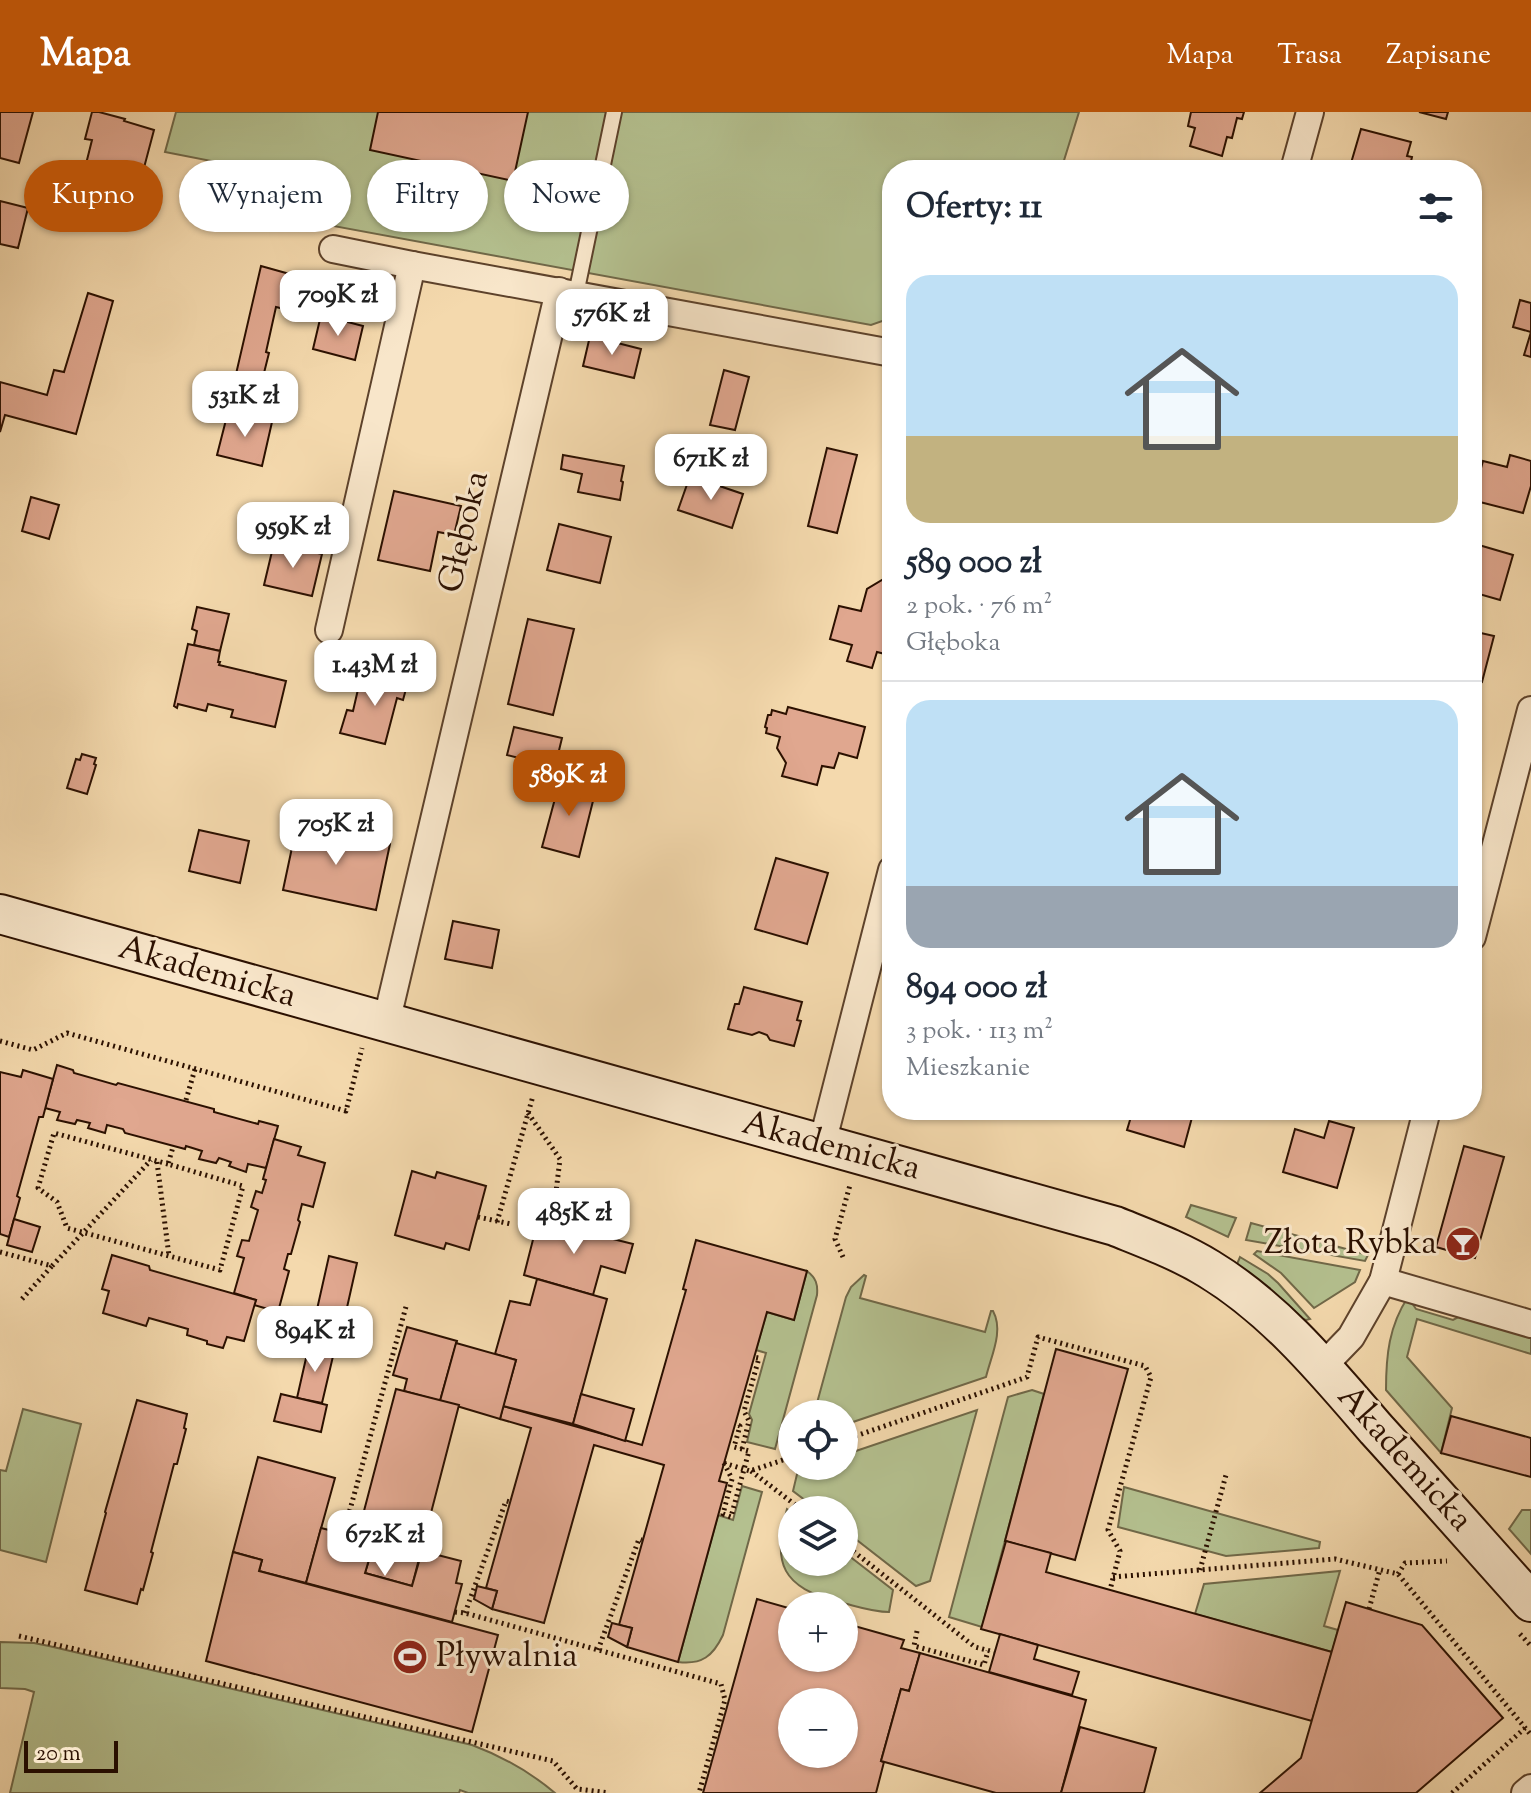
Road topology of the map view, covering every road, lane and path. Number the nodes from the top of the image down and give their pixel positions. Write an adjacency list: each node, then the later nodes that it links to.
1 (614, 112): 6 (lane)
2 (1310, 112): 3 (street)
3 (1297, 160)
4 (333, 249): 5 (street)
5 (412, 265): 6 (street); 8 (street)
6 (568, 293): 7 (street); 13 (street, Głęboka)
7 (882, 351)
8 (329, 630)
9 (1531, 710): 10 (street)
10 (1482, 899)
11 (882, 909): 20 (street)
12 (0, 914): 13 (street, Akademicka)
13 (374, 1035): 15 (path); 20 (street, Akademicka)
14 (0, 1041): 15 (path)
15 (195, 1069): 17 (path)
16 (533, 1095): 18 (path)
17 (186, 1100)
18 (528, 1112): 25 (path); 27 (path)
19 (1424, 1120): 34 (street)
20 (822, 1144): 39 (street, Akademicka)
21 (173, 1147): 23 (path)
22 (154, 1160): 23 (path); 29 (path); 29 (path); 31 (path)
23 (168, 1164): 31 (path)
24 (850, 1184): 32 (path)
25 (556, 1192)
26 (478, 1217): 27 (path)
27 (497, 1222): 28 (path)
28 (511, 1224)
29 (83, 1232): 31 (path); 33 (path)
30 (0, 1252): 33 (path)
31 (169, 1256)
32 (843, 1257)
33 (52, 1266): 35 (path)
34 (1383, 1281): 37 (street); 39 (street)
35 (22, 1299)
36 (407, 1303): 48 (path)
37 (1531, 1324)
38 (754, 1357): 42 (path)
39 (1322, 1367): 59 (street, Akademicka)
40 (735, 1424): 42 (path)
41 (858, 1435): 55 (path)
42 (742, 1449): 44 (path)
43 (778, 1461): 44 (path)
44 (747, 1470): 44 (path); 46 (path)
45 (1226, 1475): 53 (path)
46 (783, 1496)
47 (510, 1502): 60 (path)
48 (348, 1517)
49 (642, 1540): 64 (path)
50 (858, 1555): 61 (path)
51 (1454, 1560): 54 (path)
52 (1380, 1569): 53 (path); 54 (path); 57 (path)
53 (1200, 1570): 55 (path)
54 (1398, 1574): 65 (path)
55 (1113, 1577): 56 (path)
56 (1110, 1590)
57 (1369, 1609)
58 (455, 1612): 60 (path)
59 (1520, 1612): 63 (path)
60 (465, 1613): 64 (path)
61 (917, 1631)
62 (19, 1636): 68 (path)
63 (1531, 1646)
64 (598, 1650): 70 (path)
65 (1525, 1728): 66 (path); 71 (path)
66 (1531, 1735)
67 (1531, 1788): 72 (street)
68 (577, 1791): 69 (path)
69 (609, 1793)
70 (699, 1793)
71 (1452, 1793)
72 (1525, 1793)

